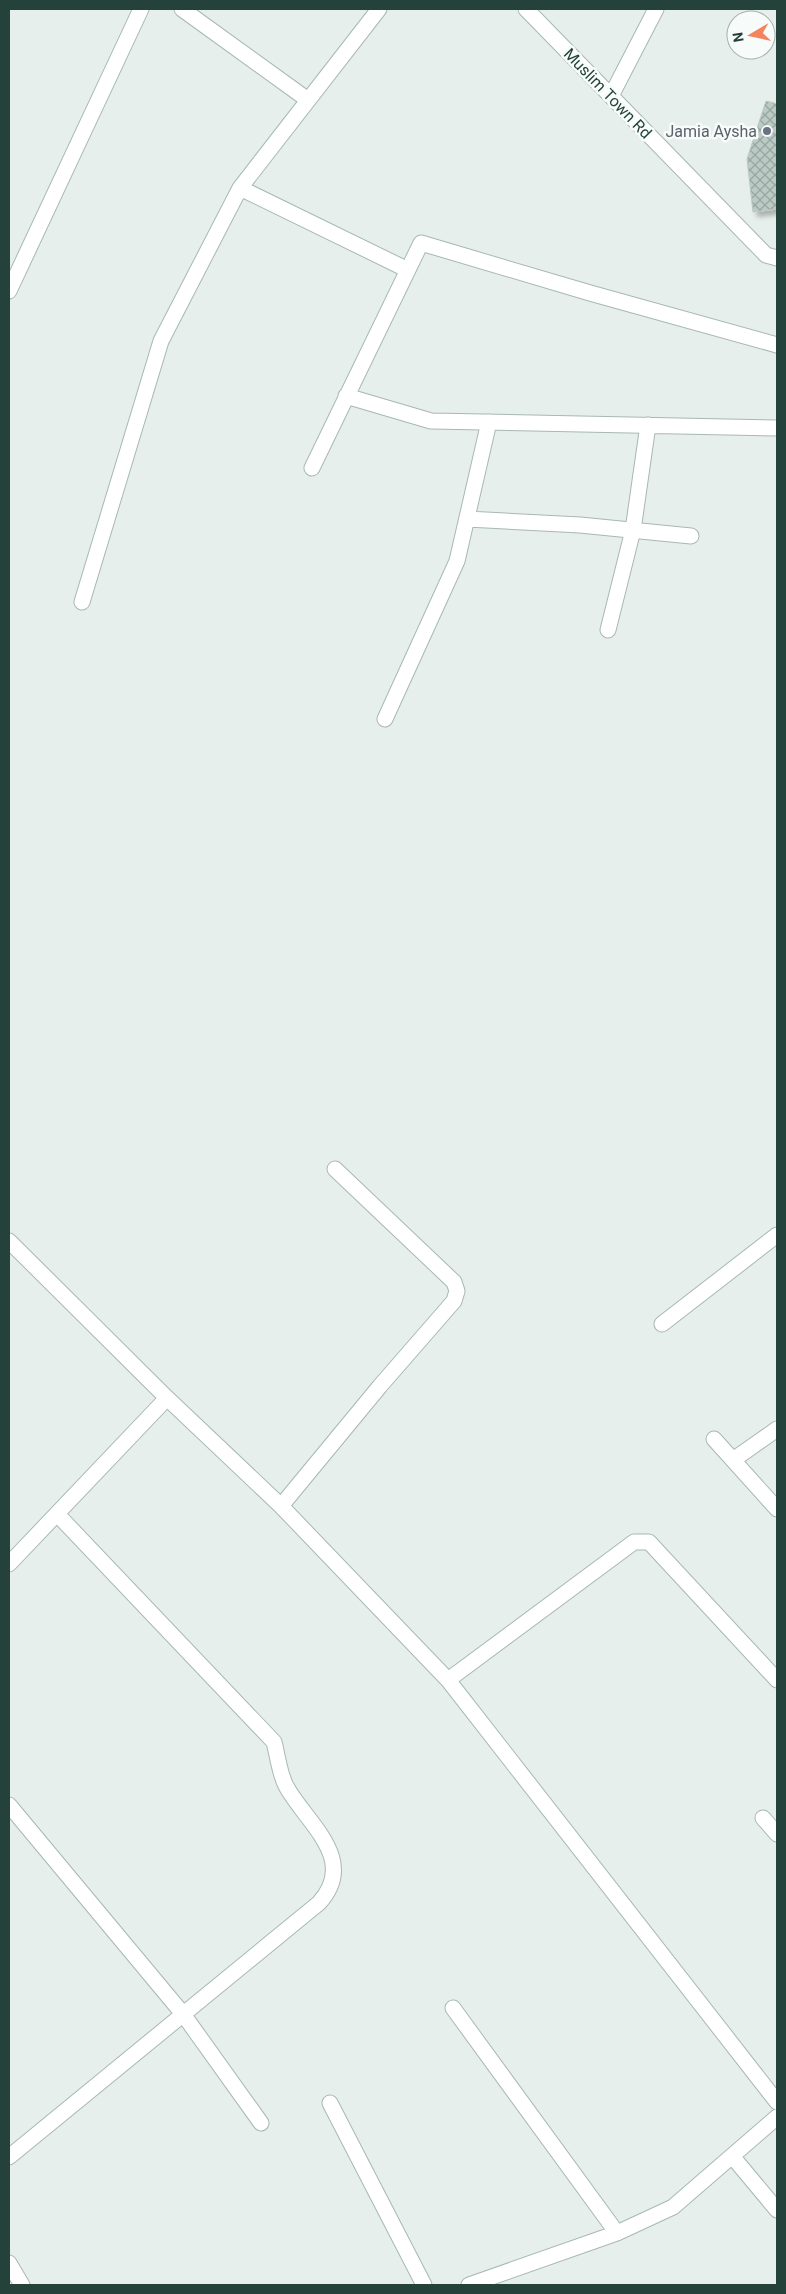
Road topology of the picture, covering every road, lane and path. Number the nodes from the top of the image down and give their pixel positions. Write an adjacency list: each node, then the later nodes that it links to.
1 (141, 9): 11 (street)
2 (182, 9): 7 (street)
3 (379, 9): 7 (street)
4 (526, 9): 6 (street, Muslim Town Rd)
5 (656, 9): 6 (street)
6 (611, 96): 9 (street, Muslim Town Rd)
7 (308, 100): 8 (street)
8 (240, 188): 10 (street); 21 (street)
9 (777, 258)
10 (408, 270): 12 (street); 13 (street)
11 (9, 291)
12 (777, 344)
13 (346, 396): 14 (street); 17 (street)
14 (489, 422): 15 (street); 18 (street)
15 (648, 425): 16 (street); 19 (street)
16 (777, 428)
17 (312, 468)
18 (467, 519): 19 (street); 23 (street)
19 (634, 530): 20 (street); 22 (street)
20 (691, 536)
21 (82, 602)
22 (608, 630)
23 (385, 719)
24 (335, 1169): 32 (street)
25 (777, 1235): 27 (street)
26 (9, 1241): 28 (street)
27 (662, 1324)
28 (167, 1398): 32 (street); 34 (street)
29 (777, 1429): 31 (street)
30 (714, 1439): 31 (street)
31 (733, 1460): 33 (street)
32 (282, 1506): 36 (street)
33 (777, 1509)
34 (57, 1514): 35 (street); 42 (street)
35 (9, 1564)
36 (448, 1680): 37 (street); 43 (street)
37 (777, 1680)
38 (9, 1805): 42 (street)
39 (763, 1818): 40 (street)
40 (777, 1834)
41 (453, 2008): 50 (street)
42 (183, 2014): 46 (street); 48 (street)
43 (777, 2102)
44 (330, 2103): 53 (street)
45 (777, 2117): 47 (street)
46 (261, 2123)
47 (732, 2156): 49 (street); 50 (street)
48 (9, 2157)
49 (777, 2210)
50 (617, 2233): 54 (street)
51 (9, 2263): 52 (street)
52 (22, 2285)
53 (424, 2285)
54 (469, 2285)

